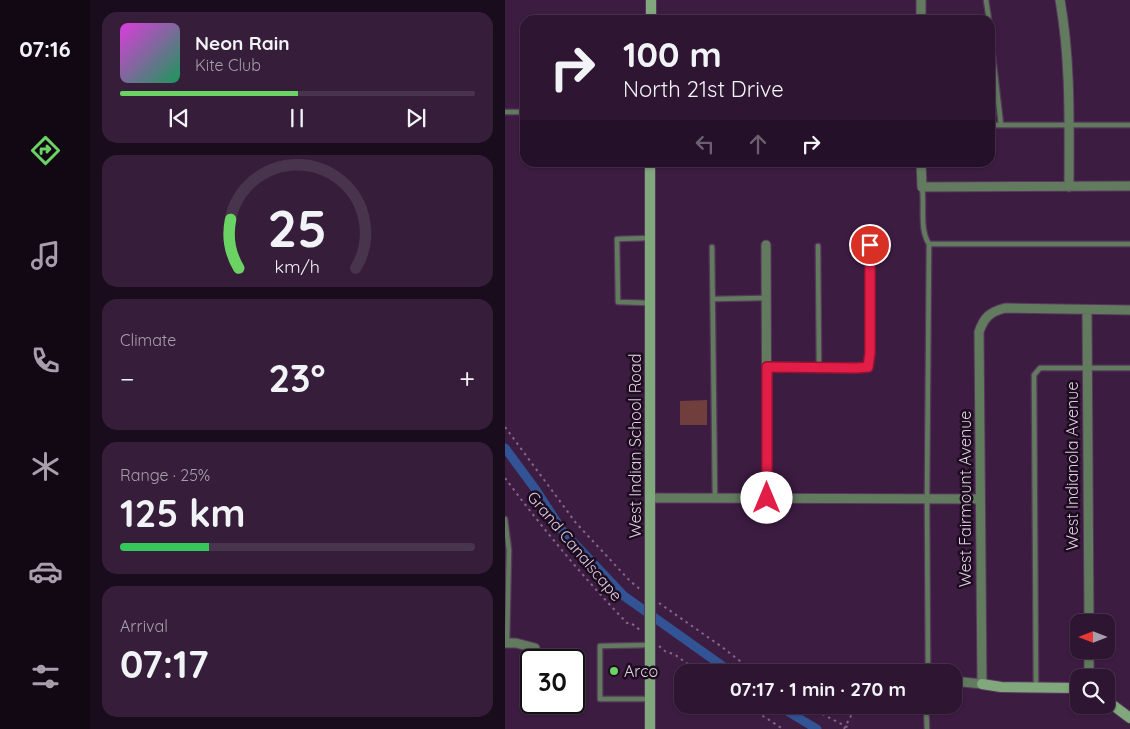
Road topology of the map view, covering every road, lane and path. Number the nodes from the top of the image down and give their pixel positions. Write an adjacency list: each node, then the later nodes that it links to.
1 (651, 0): 5 (main road)
2 (921, 0): 6 (street)
3 (986, 0): 7 (lane)
4 (1060, 0): 13 (street)
5 (651, 15)
6 (921, 15)
7 (988, 15)
8 (995, 74): 12 (lane)
9 (505, 112): 10 (lane)
10 (520, 112)
11 (995, 125): 12 (lane)
12 (1001, 125): 13 (lane)
13 (1069, 125): 14 (lane); 19 (street)
14 (1130, 125)
15 (650, 167): 20 (main road, West Indian School Road)
16 (921, 167): 18 (street)
17 (1130, 186): 19 (street)
18 (922, 187): 19 (street); 21 (lane)
19 (1069, 187)
20 (650, 238): 29 (main road, West Indian School Road); 29 (lane)
21 (929, 244): 22 (lane); 41 (lane)
22 (1130, 244)
23 (767, 245): 27 (street)
24 (870, 245): 33 (street)
25 (818, 246): 33 (lane)
26 (712, 247): 28 (lane)
27 (767, 298): 28 (lane); 32 (street)
28 (713, 299): 39 (lane)
29 (650, 303): 38 (main road, West Indian School Road)
30 (1087, 310): 31 (street); 34 (street, West Indianola Avenue); 42 (street, West Fairmount Avenue)
31 (1130, 310)
32 (767, 367): 33 (street); 40 (street)
33 (819, 368)
34 (1087, 368): 35 (lane); 46 (street, West Indianola Avenue); 57 (lane)
35 (1130, 368)
36 (505, 427): 44 (path)
37 (505, 478): 47 (path, Grand Canalscape)
38 (650, 498): 39 (street); 49 (main road, West Indian School Road)
39 (715, 498): 40 (street)
40 (767, 498): 41 (street)
41 (927, 499): 42 (street); 54 (lane)
42 (980, 499): 56 (street, West Fairmount Avenue)
43 (505, 519): 48 (lane)
44 (632, 583)
45 (668, 609): 53 (path)
46 (1089, 614)
47 (631, 623)
48 (506, 643): 50 (street)
49 (649, 645): 59 (main road, West Indian School Road); 59 (lane)
50 (535, 648)
51 (666, 652): 52 (path)
52 (688, 664)
53 (743, 664)
54 (928, 664)
55 (962, 682): 56 (street)
56 (982, 684): 57 (main road)
57 (1036, 687): 58 (main road)
58 (1070, 688)
59 (650, 699): 67 (main road, West Indian School Road)
60 (1115, 707): 65 (main road)
61 (760, 714): 68 (path)
62 (821, 714): 66 (path)
63 (852, 714): 66 (path)
64 (926, 714): 70 (lane)
65 (1130, 718)
66 (845, 728): 69 (path)
67 (650, 729)
68 (783, 729)
69 (851, 729)
70 (927, 729)

